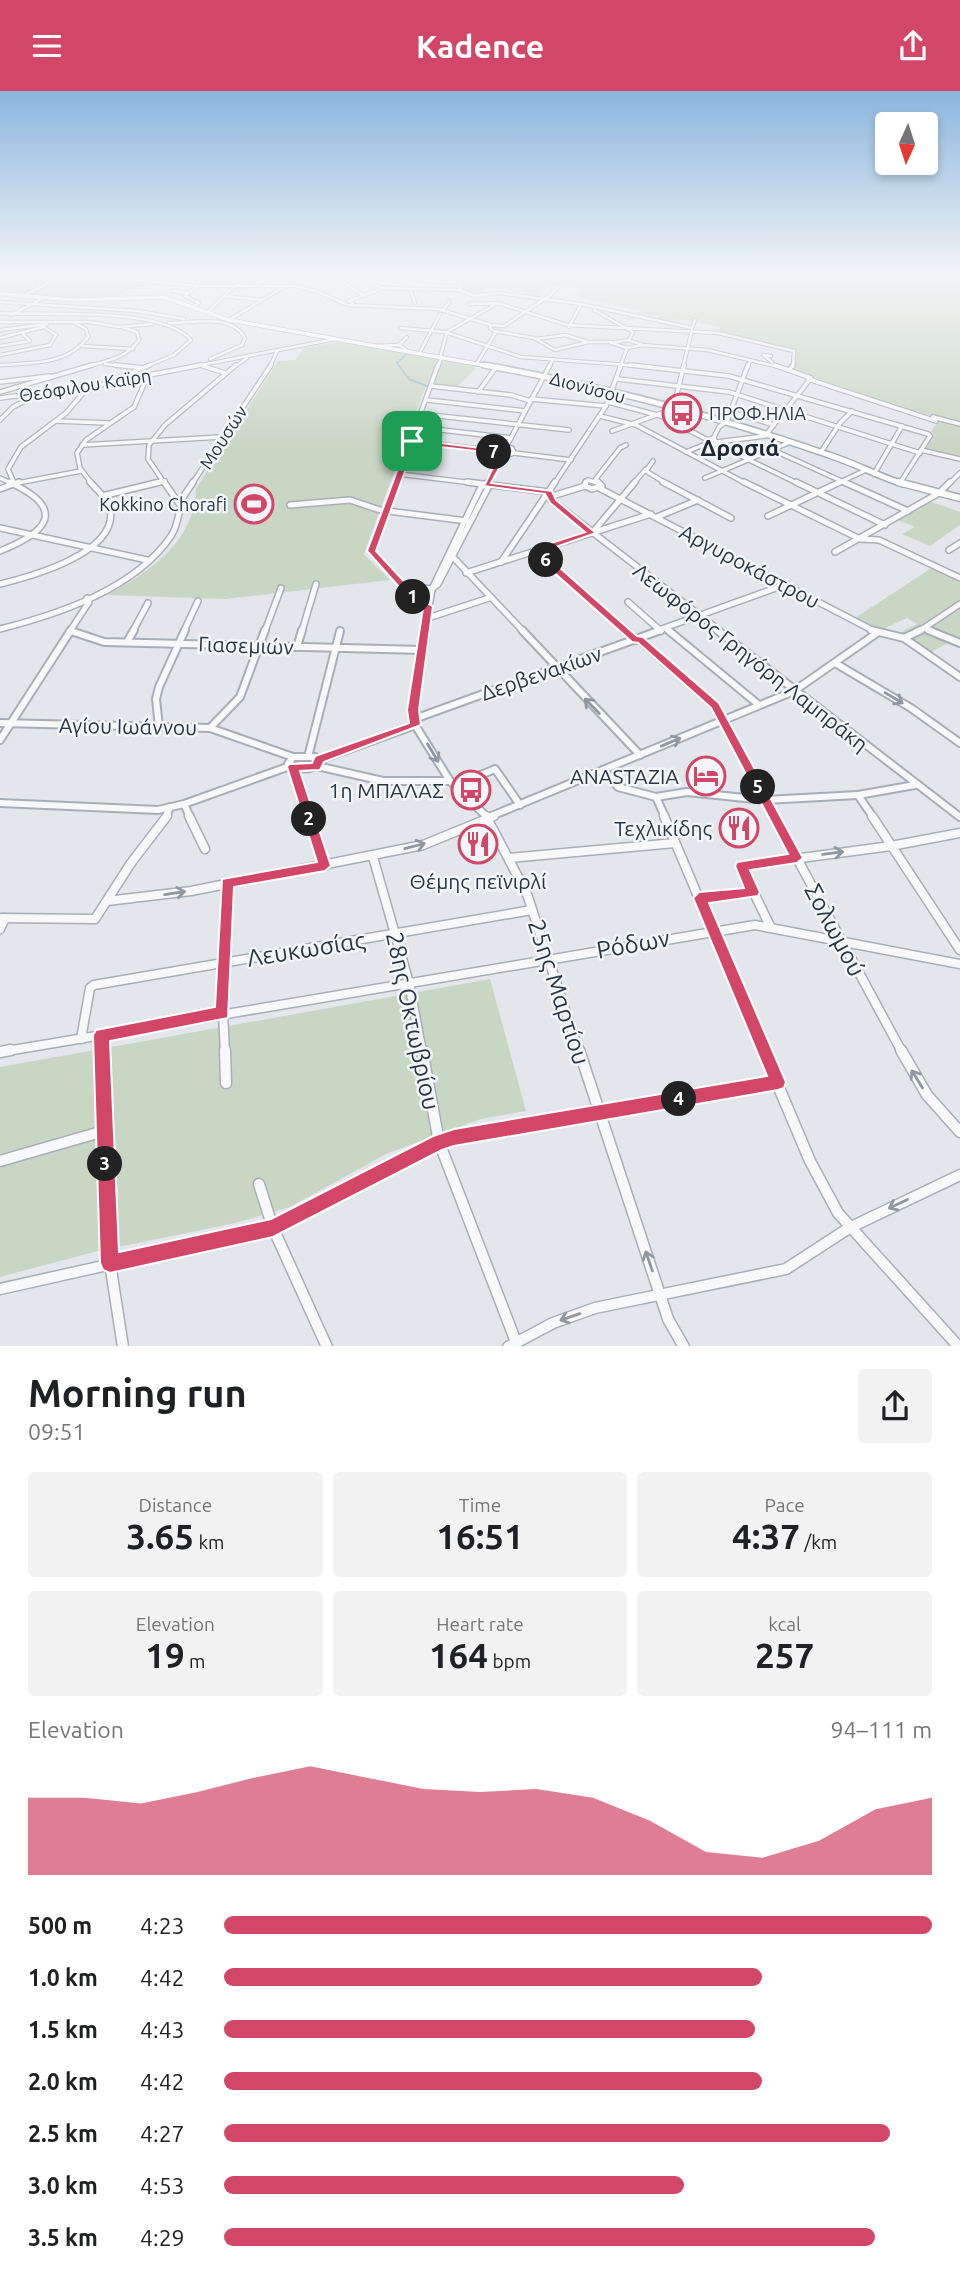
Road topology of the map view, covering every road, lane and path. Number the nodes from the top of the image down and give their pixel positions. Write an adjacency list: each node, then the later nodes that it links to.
1 (29, 332): 16 (street)
2 (50, 332): 38 (street)
3 (87, 332): 28 (street)
4 (134, 332): 34 (street)
5 (186, 332): 55 (street)
6 (241, 332): 49 (street)
7 (292, 332): 20 (main road, Διονύσου)
8 (431, 332): 39 (street)
9 (447, 332): 30 (street); 43 (street)
10 (496, 332): 11 (street); 30 (street)
11 (507, 332): 21 (street)
12 (567, 332): 17 (street)
13 (631, 332): 22 (street)
14 (691, 332): 31 (street)
15 (708, 332): 57 (street)
16 (23, 334): 19 (street); 27 (street)
17 (565, 335): 21 (street); 23 (street)
18 (407, 337): 25 (street)
19 (0, 338)
20 (335, 339): 29 (main road, Διονύσου); 36 (street, Θεόφιλου Καϊρη)
21 (536, 339): 35 (street)
22 (628, 340): 24 (street); 26 (street)
23 (588, 342): 24 (street); 35 (street)
24 (612, 342): 32 (street)
25 (399, 345): 29 (street); 37 (street)
26 (642, 345): 31 (street); 32 (street)
27 (0, 346)
28 (82, 346): 34 (street); 48 (street)
29 (375, 346): 37 (main road, Διονύσου)
30 (487, 346): 44 (street); 47 (street)
31 (688, 347): 33 (street); 56 (street)
32 (627, 348): 54 (street)
33 (699, 348): 45 (street); 52 (street)
34 (133, 349): 46 (street)
35 (557, 350): 44 (street)
36 (277, 351): 41 (street, Θεόφιλου Καϊρη); 103 (street, Μουσών)
37 (409, 352): 39 (main road, Διονύσου)
38 (14, 353): 40 (street); 48 (street)
39 (419, 354): 43 (main road, Διονύσου)
40 (0, 355)
41 (254, 355): 49 (street, Θεόφιλου Καϊρη); 59 (street)
42 (771, 356): 52 (street)
43 (440, 358): 47 (main road, Διονύσου); 68 (street)
44 (552, 359): 54 (street); 61 (street)
45 (750, 361): 52 (street); 64 (street)
46 (103, 363): 55 (street); 58 (street)
47 (477, 363): 53 (main road, Διονύσου)
48 (18, 364): 50 (street)
49 (202, 364): 51 (street, Θεόφιλου Καϊρη)
50 (0, 365)
51 (195, 365): 59 (street); 60 (street, Θεόφιλου Καϊρη)
52 (770, 365): 57 (street); 62 (street)
53 (497, 366): 61 (main road, Διονύσου); 70 (street)
54 (622, 366): 56 (street); 63 (street)
55 (145, 369): 67 (street)
56 (683, 369): 64 (street); 66 (street)
57 (789, 370): 62 (street)
58 (72, 372): 65 (street); 69 (street)
59 (225, 373): 105 (street)
60 (148, 375): 67 (street, Θεόφιλου Καϊρη); 92 (street)
61 (544, 375): 72 (main road, Διονύσου); 77 (street)
62 (809, 378): 74 (street); 90 (street); 94 (street)
63 (618, 379): 66 (street); 72 (street)
64 (742, 379): 73 (street); 74 (street)
65 (0, 381)
66 (680, 385): 73 (street); 80 (street)
67 (95, 386): 71 (street, Θεόφιλου Καϊρη); 89 (street)
68 (431, 386): 70 (street); 76 (street)
69 (0, 392)
70 (478, 392): 77 (street)
71 (42, 393): 75 (street, Θεόφιλου Καϊρη); 79 (street)
72 (613, 393): 78 (street); 80 (main road, Διονύσου)
73 (737, 394): 81 (street); 84 (street)
74 (797, 394): 81 (street); 83 (street)
75 (0, 399): 79 (street)
76 (427, 400): 82 (street); 85 (street)
77 (531, 400): 78 (street); 82 (street)
78 (607, 404): 86 (street); 87 (street)
79 (13, 407): 88 (street)
80 (673, 409): 86 (street); 91 (main road, Διονύσου)
81 (785, 409): 96 (street); 97 (street)
82 (525, 411): 95 (street)
83 (852, 411): 97 (street); 98 (street)
84 (730, 412): 91 (street); 96 (street)
85 (421, 414): 95 (street); 99 (street)
86 (658, 415): 93 (street); 107 (street)
87 (600, 416): 93 (street); 121 (street)
88 (0, 420)
89 (54, 421): 92 (street); 125 (street)
90 (936, 421)
91 (725, 422): 102 (main road, Διονύσου); 107 (street)
92 (110, 423): 110 (street)
93 (632, 424): 101 (street); 116 (street)
94 (960, 424)
95 (518, 425): 100 (street); 104 (street)
96 (774, 425): 102 (street)
97 (838, 426): 109 (street); 117 (street)
98 (902, 426): 109 (street); 115 (street)
99 (416, 427): 104 (street); 106 (street)
100 (569, 430)
101 (612, 431)
102 (765, 436): 107 (street); 108 (main road, Διονύσου)
103 (221, 437): 105 (street); 149 (street, Μουσών)
104 (511, 438): 112 (street)
105 (154, 439): 110 (street); 135 (street)
106 (412, 441): 114 (street); 130 (street)
107 (713, 441): 116 (street); 122 (street)
108 (788, 443): 113 (street); 117 (main road, Διονύσου)
109 (890, 443): 115 (street); 131 (street)
110 (82, 445): 127 (street)
111 (626, 445): 134 (street)
112 (506, 447): 114 (street); 118 (street)
113 (773, 450): 122 (street); 136 (street)
114 (494, 451): 119 (street)
115 (920, 451): 120 (street); 137 (street)
116 (686, 452): 128 (street)
117 (821, 452): 126 (main road, Διονύσου)
118 (514, 453): 119 (street); 121 (street)
119 (502, 456): 139 (street)
120 (960, 459)
121 (571, 460): 145 (street)
122 (748, 460): 128 (street); 143 (street)
123 (653, 461): 124 (street)
124 (647, 467): 147 (street); 150 (street)
125 (8, 469): 132 (street); 138 (street)
126 (866, 470): 131 (main road, Διονύσου); 136 (street)
127 (81, 471): 138 (street); 146 (street)
128 (722, 471): 133 (street); 152 (street)
129 (960, 473): 144 (street)
130 (399, 474): 139 (street); 153 (street)
131 (874, 474): 137 (main road, Διονύσου)
132 (0, 476): 138 (street)
133 (705, 478)
134 (595, 480): 140 (street); 141 (street)
135 (165, 481): 146 (street); 149 (street)
136 (840, 481): 143 (street); 154 (street)
137 (900, 483): 144 (main road, Διονύσου)
138 (14, 484): 142 (street); 163 (street)
139 (486, 485): 145 (street); 158 (street)
140 (585, 486): 141 (street, Αργυροκάστρου); 145 (street)
141 (599, 488): 147 (street, Αργυροκάστρου)
142 (0, 489)
143 (815, 493): 152 (street); 159 (street)
144 (939, 493): 148 (main road, Διονύσου); 154 (street)
145 (549, 495): 161 (street, Λεωφόρος Γρηγόρη Λαμπράκη); 174 (street)
146 (102, 496): 167 (street)
147 (621, 498): 155 (street, Αργυροκάστρου); 161 (street)
148 (960, 498)
149 (179, 499): 173 (street, Μουσών)
150 (698, 500): 155 (street); 157 (street)
151 (290, 505): 153 (street)
152 (789, 506): 156 (street); 164 (street)
153 (386, 511): 158 (street); 180 (street)
154 (908, 511): 159 (street)
155 (654, 515): 161 (street); 179 (street, Αργυροκάστρου)
156 (768, 516)
157 (731, 517)
158 (467, 521): 172 (street)
159 (885, 525): 162 (street)
160 (0, 528): 163 (street)
161 (592, 533): 170 (street); 192 (street, Λεωφόρος Γρηγόρη Λαμπράκη)
162 (871, 533): 164 (street); 165 (street)
163 (37, 536): 167 (street); 169 (street)
164 (860, 539): 165 (street); 171 (street)
165 (879, 540): 176 (street)
166 (960, 543): 168 (street)
167 (91, 548): 173 (street); 177 (street)
168 (949, 550)
169 (0, 551)
170 (536, 551): 174 (street); 201 (street, Σολωμού)
171 (835, 552)
172 (450, 554): 175 (street); 182 (street)
173 (147, 561): 184 (street, Μουσών)
174 (501, 562): 175 (street)
175 (466, 573): 183 (street)
176 (960, 578)
177 (0, 584)
178 (316, 584): 206 (street)
179 (787, 585): 192 (street, Δερβενακίων); 199 (street, Αργυροκάστρου)
180 (403, 586): 182 (street); 189 (street)
181 (281, 588): 205 (street)
182 (432, 589): 189 (street)
183 (489, 598): 193 (street); 210 (street)
184 (87, 599): 195 (street, Μουσών); 197 (street)
185 (198, 601): 203 (street)
186 (628, 602): 196 (street)
187 (148, 603): 202 (street)
188 (960, 604): 190 (street)
189 (428, 606): 193 (street)
190 (952, 610): 191 (street); 194 (street)
191 (960, 615)
192 (700, 617): 196 (street, Δερβενακίων); 212 (street, Λεωφόρος Γρηγόρη Λαμπράκη)
193 (428, 618): 208 (street)
194 (924, 628): 200 (street); 204 (street)
195 (0, 629)
196 (664, 630): 201 (street, Δερβενακίων); 213 (street)
197 (71, 631): 202 (street, Γιασεμιών); 217 (street)
198 (340, 631): 207 (street)
199 (877, 633): 200 (street, Αργυροκάστρου); 209 (street)
200 (904, 638): 211 (street)
201 (638, 639): 210 (street, Δερβενακίων); 214 (street, Σολωμού)
202 (127, 642): 203 (street, Γιασεμιών)
203 (179, 643): 205 (street, Γιασεμιών); 218 (street)
204 (960, 643)
205 (259, 647): 206 (street, Γιασεμιών); 219 (street)
206 (297, 647): 207 (street, Γιασεμιών)
207 (336, 648): 208 (street, Γιασεμιών); 224 (street)
208 (423, 650): 215 (street)
209 (835, 663): 212 (street); 221 (street, one-way to 221)
210 (555, 667): 215 (street, Δερβενακίων); 222 (street, one-way to 210)
211 (960, 677)
212 (794, 691): 213 (street); 229 (street, Λεωφόρος Γρηγόρη Λαμπράκη)
213 (759, 705): 214 (street)
214 (722, 720): 222 (street, one-way to 214); 232 (street, Σολωμού)
215 (415, 722): 225 (street, Δερβενακίων); 228 (street, 25ης Μαρτίου, one-way to 228)
216 (0, 723): 217 (street, Αγίου Ιωάννου)
217 (10, 724): 218 (street, Αγίου Ιωάννου); 220 (street)
218 (159, 727): 219 (street, Αγίου Ιωάννου)
219 (209, 728): 223 (street, Αγίου Ιωάννου)
220 (0, 740)
221 (960, 743)
222 (640, 755): 227 (street)
223 (293, 757): 224 (street, Αγίου Ιωάννου); 226 (street)
224 (308, 757): 225 (street, Αγίου Ιωάννου)
225 (318, 763): 226 (street); 228 (street)
226 (291, 767): 234 (street); 246 (street)
227 (603, 771): 231 (street); 235 (street)
228 (452, 783): 235 (street); 238 (street, 25ης Μαρτίου)
229 (916, 785): 230 (street); 237 (street, Λεωφόρος Γρηγόρη Λαμπράκη)
230 (858, 795): 232 (street); 241 (street)
231 (656, 797): 232 (street); 240 (street)
232 (765, 800): 245 (street, Σολωμού)
233 (0, 803): 236 (street)
234 (184, 804): 236 (street); 242 (street)
235 (520, 804): 238 (street)
236 (170, 807): 250 (street)
237 (960, 817)
238 (488, 818): 243 (street, one-way to 238); 244 (street, 25ης Μαρτίου)
239 (960, 833): 241 (street)
240 (675, 843): 244 (street); 249 (street)
241 (891, 846): 245 (street, one-way to 241); 258 (street)
242 (205, 849)
243 (373, 857): 246 (street); 256 (street, 28ης Οκτωβρίου)
244 (509, 858): 251 (street, 25ης Μαρτίου)
245 (797, 858): 248 (street); 257 (street, Σολωμού)
246 (325, 866): 247 (street)
247 (227, 883): 250 (street, one-way to 247); 260 (street)
248 (753, 892): 249 (street); 253 (street)
249 (699, 898): 255 (street)
250 (107, 901): 252 (street)
251 (532, 910): 256 (street, Λευκωσίας); 259 (street, 25ης Μαρτίου)
252 (3, 918): 254 (street)
253 (769, 926): 255 (street, Ρόδων); 257 (street, Ρόδων)
254 (0, 929)
255 (713, 931): 259 (street, Ρόδων); 267 (street)
256 (396, 935): 260 (street, Λευκωσίας); 262 (street, 28ης Οκτωβρίου)
257 (841, 940): 261 (street, Ρόδων); 271 (street, Σολωμού, one-way to 257)
258 (960, 950)
259 (548, 959): 262 (street, Ρόδων); 269 (street, 25ης Μαρτίου)
260 (223, 962): 263 (street); 265 (street, Λευκωσίας)
261 (960, 964)
262 (409, 983): 263 (street, Ρόδων); 272 (street, 28ης Οκτωβρίου)
263 (223, 1013): 264 (street, Ρόδων); 268 (street)
264 (101, 1035): 265 (street, Ρόδων); 270 (street)
265 (81, 1039): 266 (street, Ρόδων)
266 (0, 1052)
267 (778, 1082): 269 (street); 277 (street)
268 (226, 1083)
269 (598, 1112): 272 (street); 280 (street, 25ης Μαρτίου, one-way to 269)
270 (104, 1131): 273 (street); 278 (street)
271 (960, 1132)
272 (439, 1142): 276 (street); 281 (street, 28ης Οκτωβρίου)
273 (0, 1161)
274 (960, 1175): 277 (street, one-way to 277)
275 (259, 1184): 276 (street)
276 (273, 1228): 278 (street); 283 (street)
277 (849, 1228): 280 (street); 285 (street)
278 (110, 1263): 279 (street); 282 (street)
279 (0, 1289)
280 (660, 1293): 281 (street, one-way to 281); 284 (street, 25ης Μαρτίου)
281 (512, 1344)
282 (123, 1346)
283 (327, 1346)
284 (684, 1346)
285 (959, 1346)

